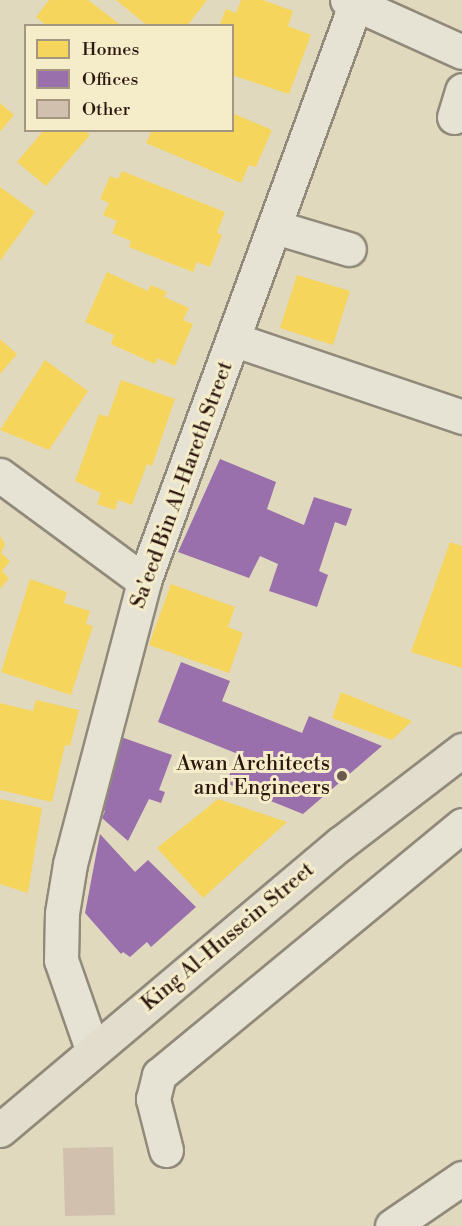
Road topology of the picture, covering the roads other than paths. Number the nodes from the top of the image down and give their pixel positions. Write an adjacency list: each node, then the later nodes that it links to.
1 (353, 2): 2 (street); 3 (street, Sa'eed Bin Al-Hareth Street)
2 (462, 52)
3 (275, 227): 4 (street); 5 (street, Sa'eed Bin Al-Hareth Street)
4 (349, 249)
5 (235, 340): 6 (street); 8 (street, Sa'eed Bin Al-Hareth Street)
6 (462, 417)
7 (0, 475): 8 (street)
8 (144, 580): 11 (street, Sa'eed Bin Al-Hareth Street)
9 (462, 750): 11 (main road, King Al-Hussein Street)
10 (462, 825): 13 (street)
11 (92, 1049): 12 (main road, King Al-Hussein Street)
12 (0, 1130)
13 (166, 1150)
14 (462, 1178): 15 (street)
15 (392, 1226)

